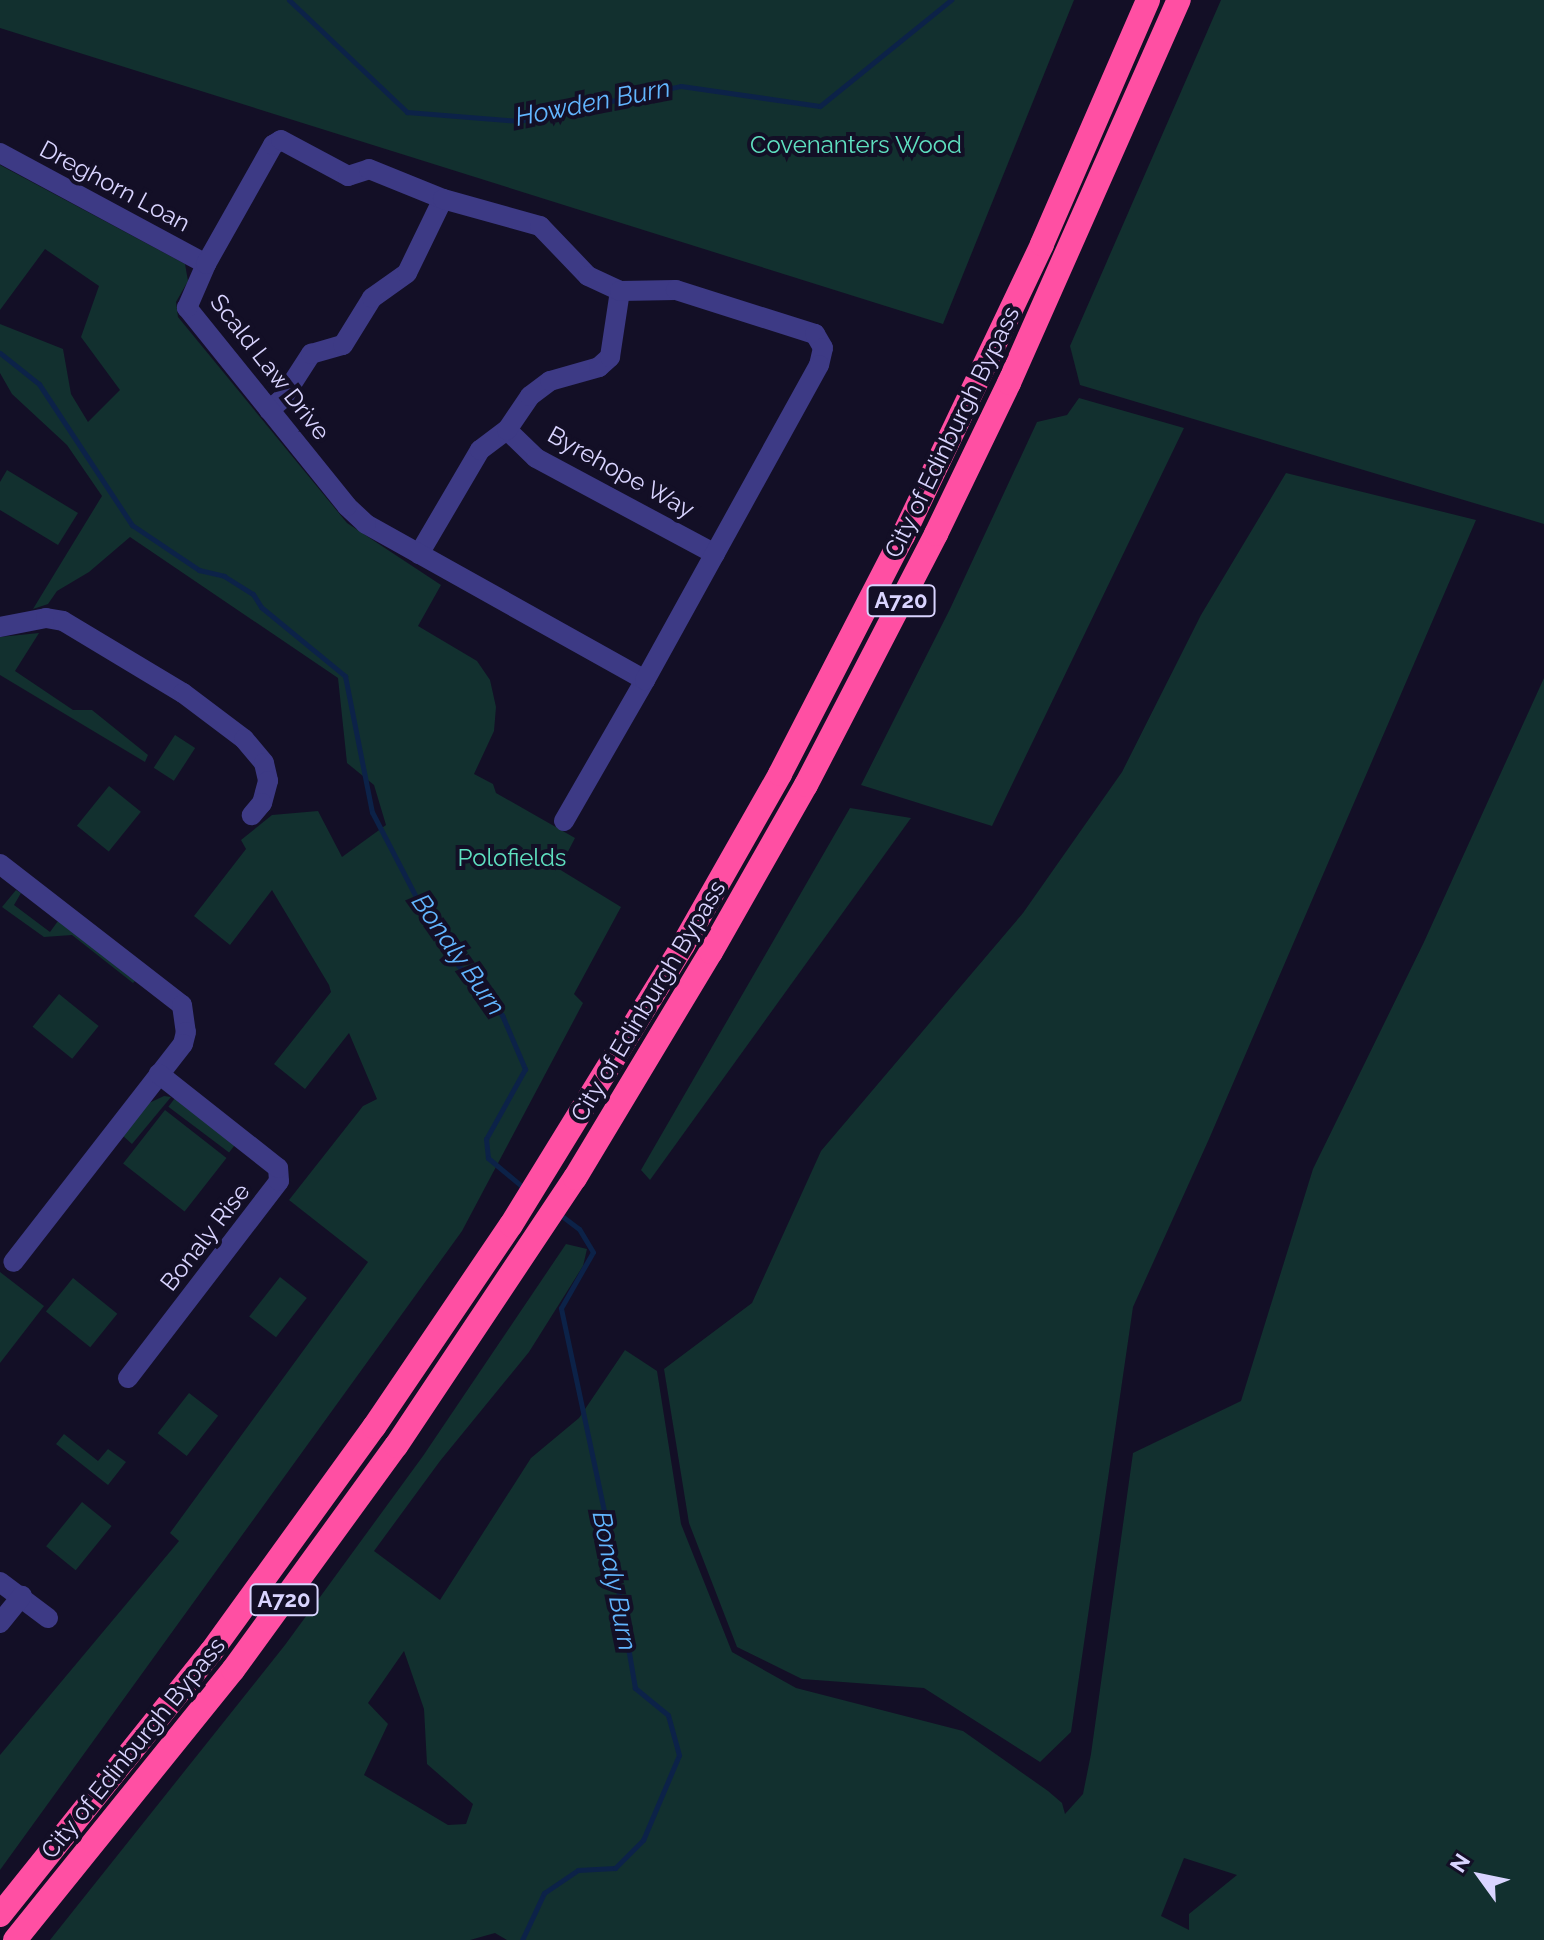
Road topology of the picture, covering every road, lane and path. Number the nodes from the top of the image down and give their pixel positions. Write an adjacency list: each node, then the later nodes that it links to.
1 (1148, 0): 23 (highway, City of Edinburgh Bypass / A720)
2 (1179, 0): 24 (highway, City of Edinburgh Bypass / A720)
3 (0, 153): 5 (street, Dreghorn Loan)
4 (443, 199): 5 (street, Scald Law Drive); 6 (street, Scald Law Drive); 7 (street)
5 (206, 264): 7 (street, Scald Law Drive)
6 (620, 291): 8 (street); 10 (street, Scald Law Drive)
7 (269, 410): 9 (street, Scald Law Drive)
8 (507, 430): 9 (street); 10 (street, Byrehope Way)
9 (419, 554): 12 (street, Scald Law Drive)
10 (715, 554): 12 (street, Scald Law Drive)
11 (0, 627): 13 (street)
12 (645, 680): 14 (street, Scald Law Drive)
13 (252, 815)
14 (564, 821)
15 (0, 864): 16 (street)
16 (159, 1074): 17 (street); 18 (street, Bonaly Rise)
17 (13, 1262)
18 (128, 1378)
19 (0, 1582): 20 (street)
20 (22, 1596): 21 (street); 22 (street)
21 (48, 1618)
22 (0, 1623)
23 (0, 1915)
24 (15, 1940)

